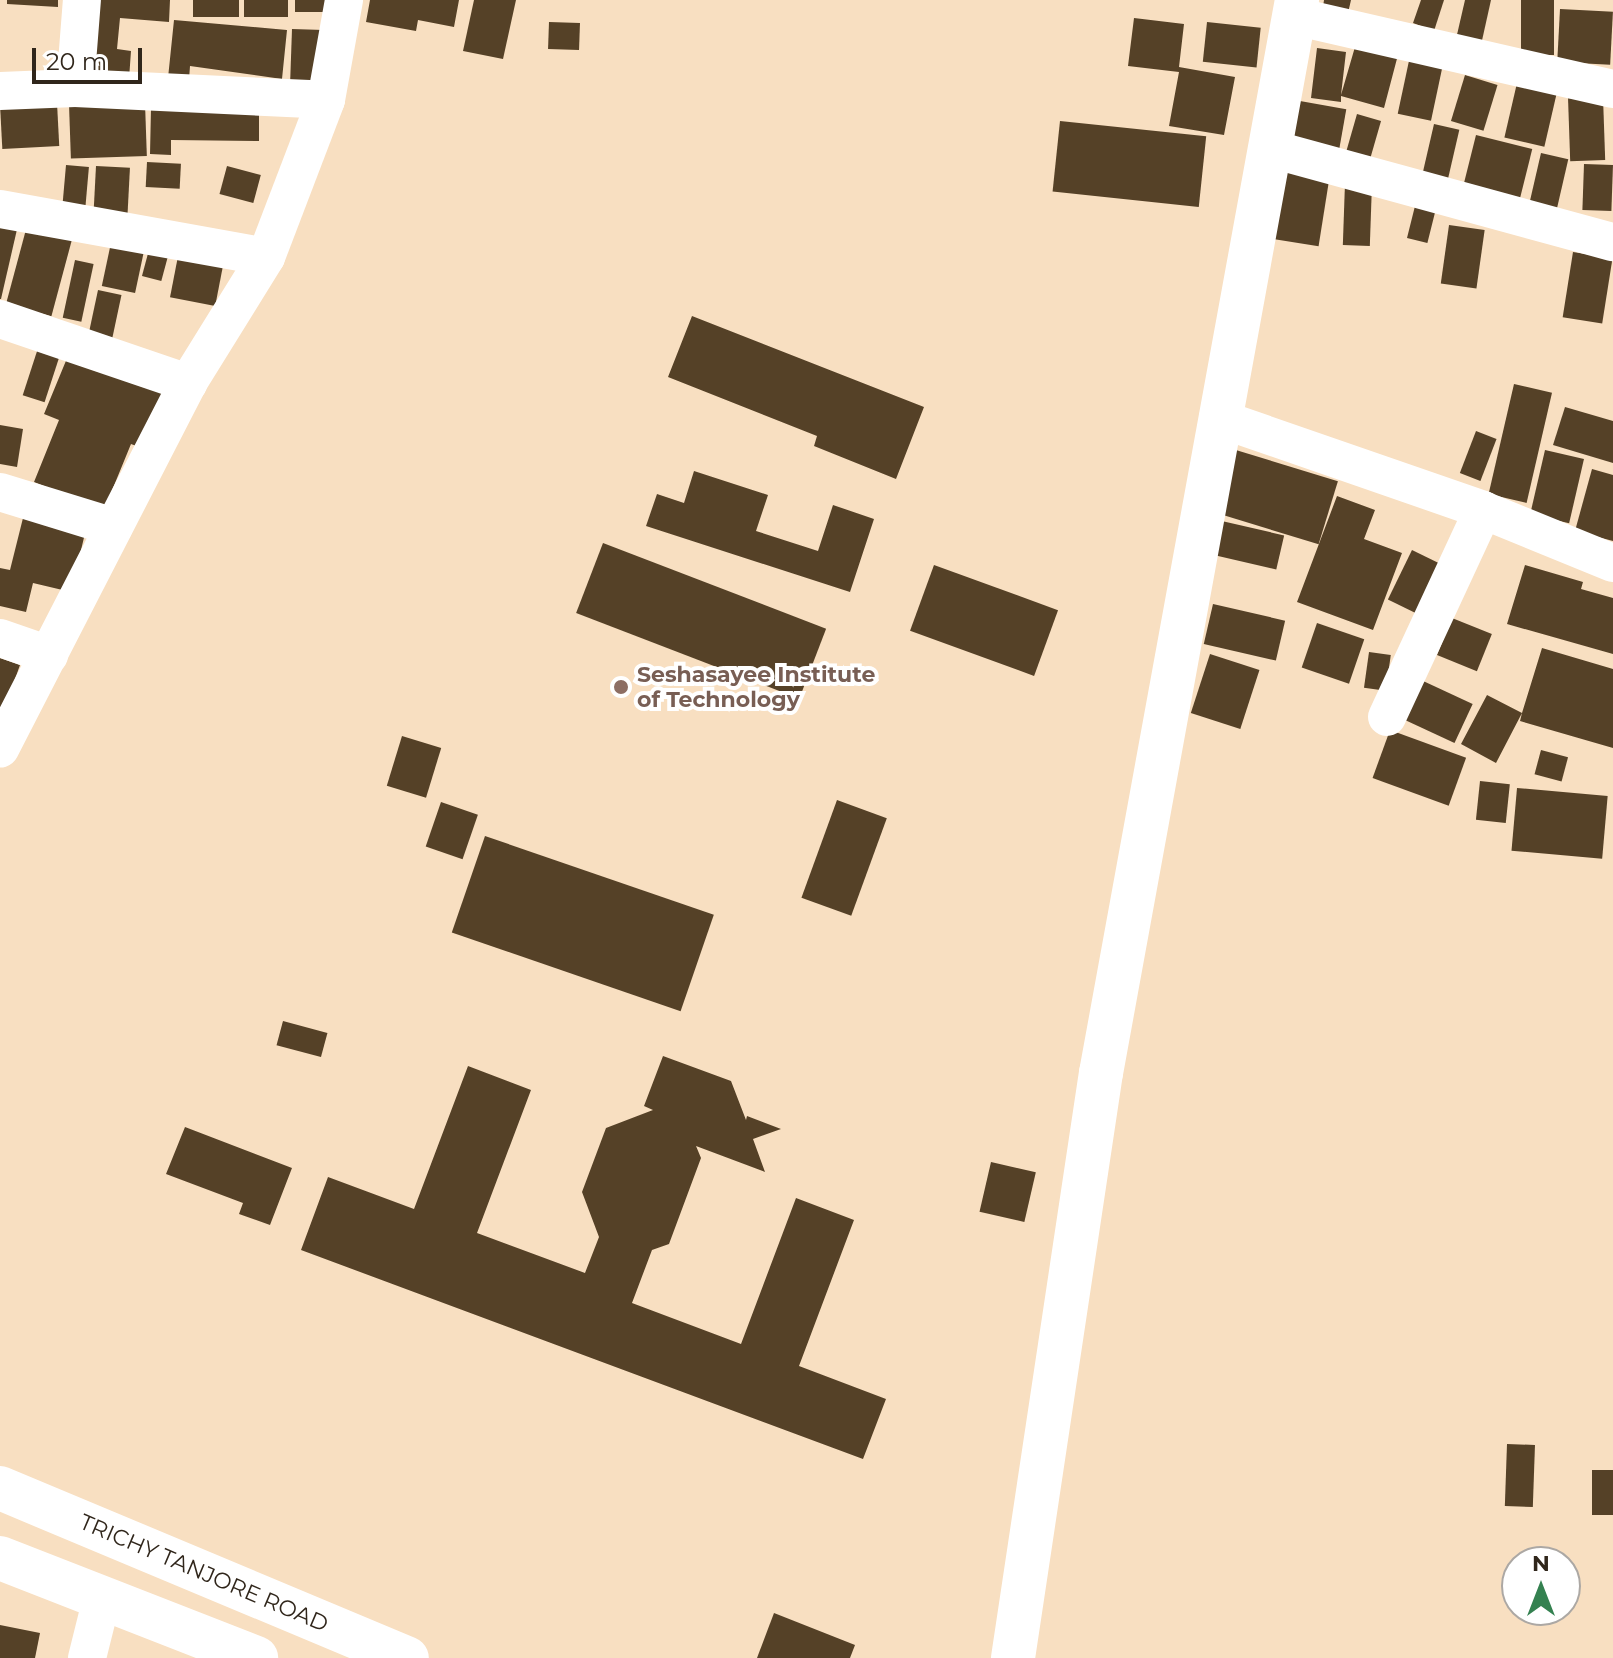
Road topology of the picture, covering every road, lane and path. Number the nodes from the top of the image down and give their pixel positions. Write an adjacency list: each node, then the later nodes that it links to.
1 (82, 0): 4 (street)
2 (344, 0): 7 (street)
3 (1296, 8): 5 (street); 8 (main road)
4 (75, 88): 6 (street); 7 (street)
5 (1613, 89)
6 (0, 91)
7 (326, 100): 11 (street)
8 (1272, 149): 10 (street); 14 (main road)
9 (0, 209): 11 (street)
10 (1613, 242)
11 (266, 257): 13 (street)
12 (0, 319): 13 (street)
13 (188, 383): 17 (street)
14 (1218, 418): 16 (street); 29 (main road)
15 (0, 492): 17 (street)
16 (1483, 510): 18 (street); 21 (street)
17 (114, 527): 20 (street)
18 (1613, 563)
19 (0, 638): 20 (street)
20 (49, 655): 22 (street)
21 (1387, 717)
22 (2, 741)
23 (0, 1488): 28 (main road, TRICHY TANJORE ROAD)
24 (0, 1558): 25 (main road)
25 (102, 1598): 26 (street); 27 (main road)
26 (87, 1658)
27 (256, 1658)
28 (407, 1658)
29 (1013, 1658)

